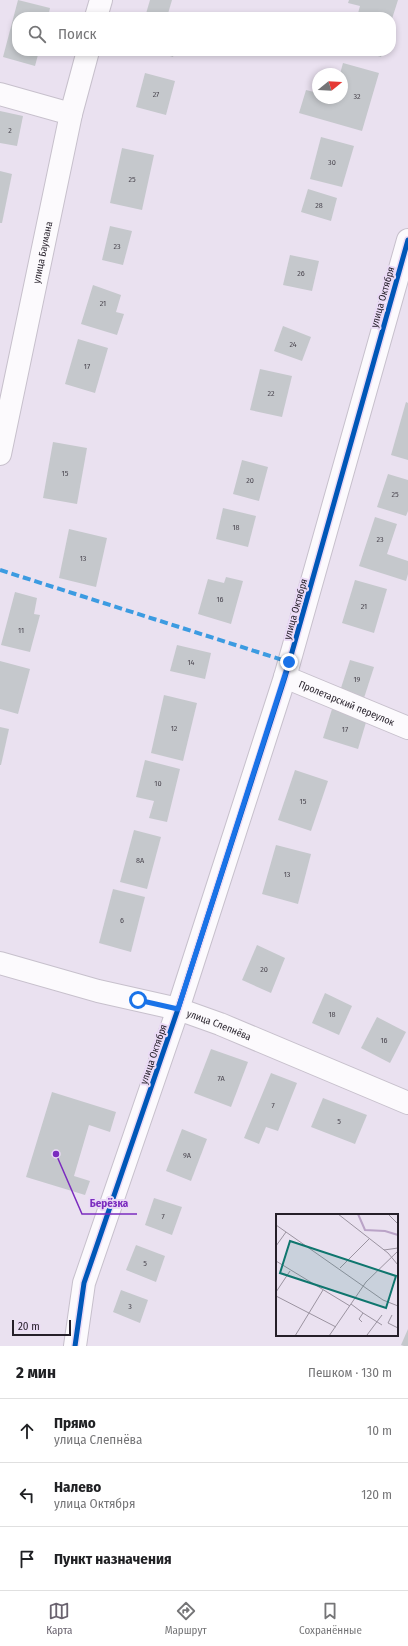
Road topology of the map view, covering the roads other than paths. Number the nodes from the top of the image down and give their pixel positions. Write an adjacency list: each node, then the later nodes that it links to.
1 (101, 0): 2 (street)
2 (97, 12)
3 (87, 56): 5 (street, улица Баумана)
4 (0, 94): 5 (street)
5 (71, 114): 7 (street, улица Баумана)
6 (408, 240): 8 (street, улица Октября)
7 (0, 454)
8 (285, 677): 9 (street, Пролетарский переулок); 11 (street, улица Октября)
9 (408, 728)
10 (0, 963): 11 (street, улица Слепнёва)
11 (178, 1009): 12 (street, улица Слепнёва); 13 (street, улица Октября)
12 (408, 1103)
13 (75, 1346)

